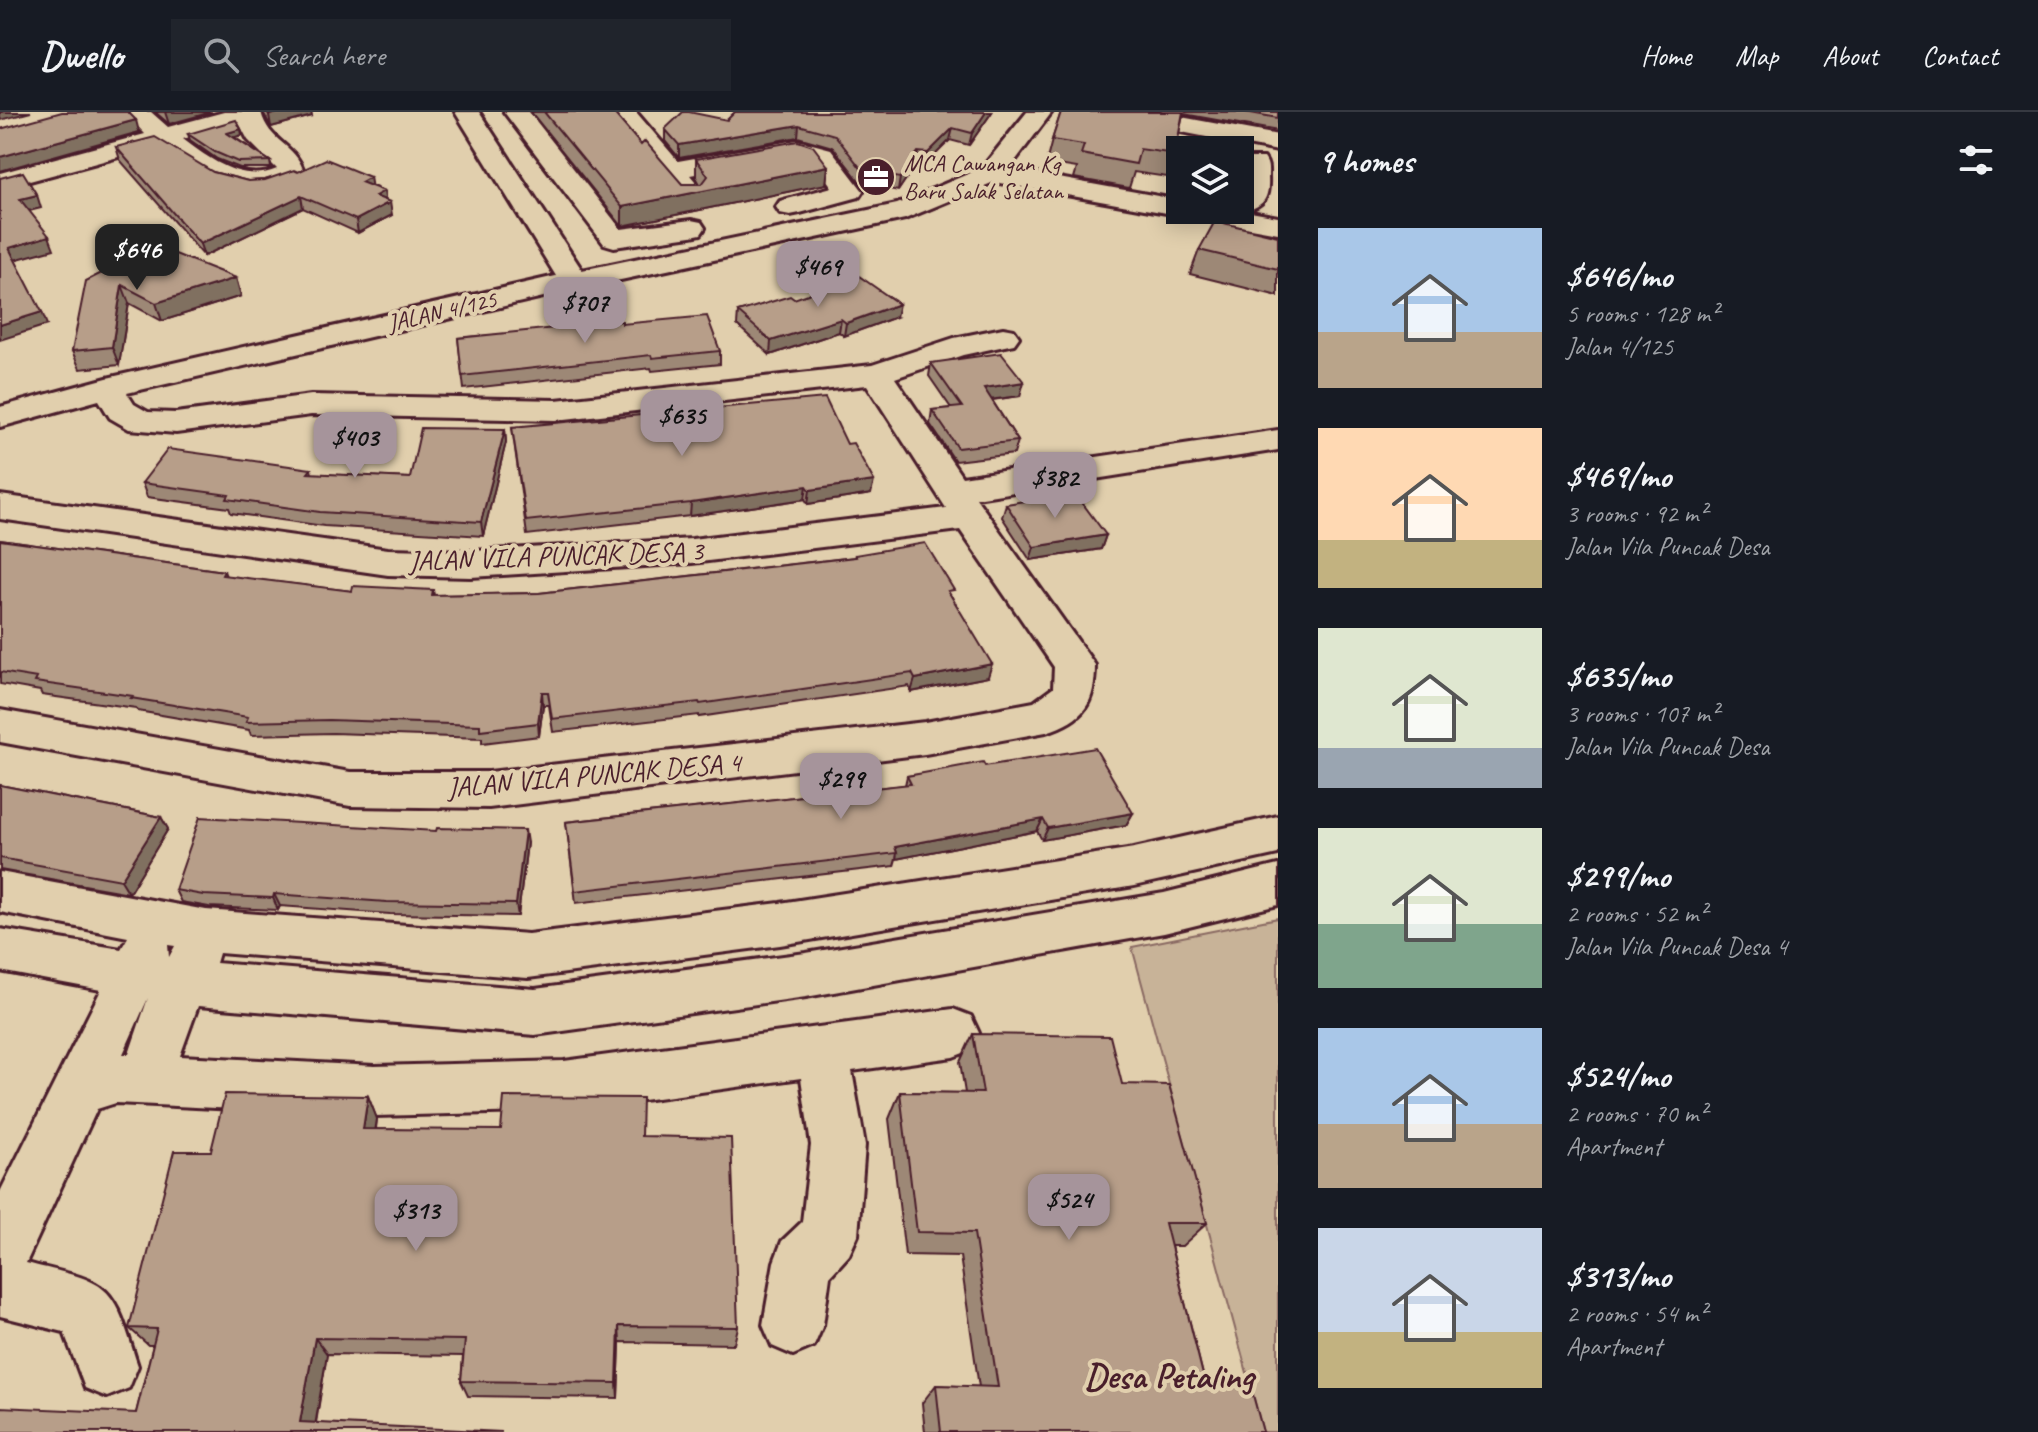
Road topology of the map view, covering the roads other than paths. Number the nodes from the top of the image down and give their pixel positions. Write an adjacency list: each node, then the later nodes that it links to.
1 (136, 112): 9 (street)
2 (467, 112): 21 (street)
3 (516, 112): 20 (street)
4 (623, 112): 12 (street)
5 (1040, 112): 13 (street, JALAN 4/125)
6 (1115, 112): 8 (street)
7 (249, 113): 9 (street); 9 (street)
8 (1220, 122): 10 (street)
9 (164, 138): 14 (street)
10 (1278, 143)
11 (1255, 164): 15 (street)
12 (673, 170): 17 (street); 20 (street)
13 (991, 174): 16 (street); 20 (street, JALAN 4/125)
14 (0, 181)
15 (1254, 197)
16 (1166, 205)
17 (758, 214)
18 (1254, 221): 19 (street)
19 (1278, 225)
20 (724, 236): 21 (street, JALAN 4/125)
21 (574, 281): 24 (street, JALAN 4/125)
22 (1003, 337): 23 (street)
23 (876, 374): 24 (street); 27 (street)
24 (107, 388): 25 (street, JALAN 4/125)
25 (0, 417)
26 (1278, 440): 27 (street, JALAN VILA PUNCAK DESA 3)
27 (962, 503): 28 (street, JALAN VILA PUNCAK DESA 3); 29 (street, JALAN VILA PUNCAK DESA 4)
28 (0, 507)
29 (0, 726)
30 (1278, 835): 31 (street)
31 (1134, 867): 34 (street); 35 (street)
32 (1278, 885): 34 (street)
33 (0, 892): 35 (street)
34 (1164, 913): 38 (street)
35 (183, 927): 37 (street); 38 (street)
36 (0, 950): 37 (street)
37 (132, 975): 38 (street); 42 (street)
38 (183, 982): 41 (street)
39 (953, 1033): 40 (street)
40 (823, 1052): 41 (street); 45 (street)
41 (147, 1079): 42 (street)
42 (81, 1089): 43 (street)
43 (0, 1254)
44 (0, 1287): 46 (street)
45 (793, 1325)
46 (107, 1366)

